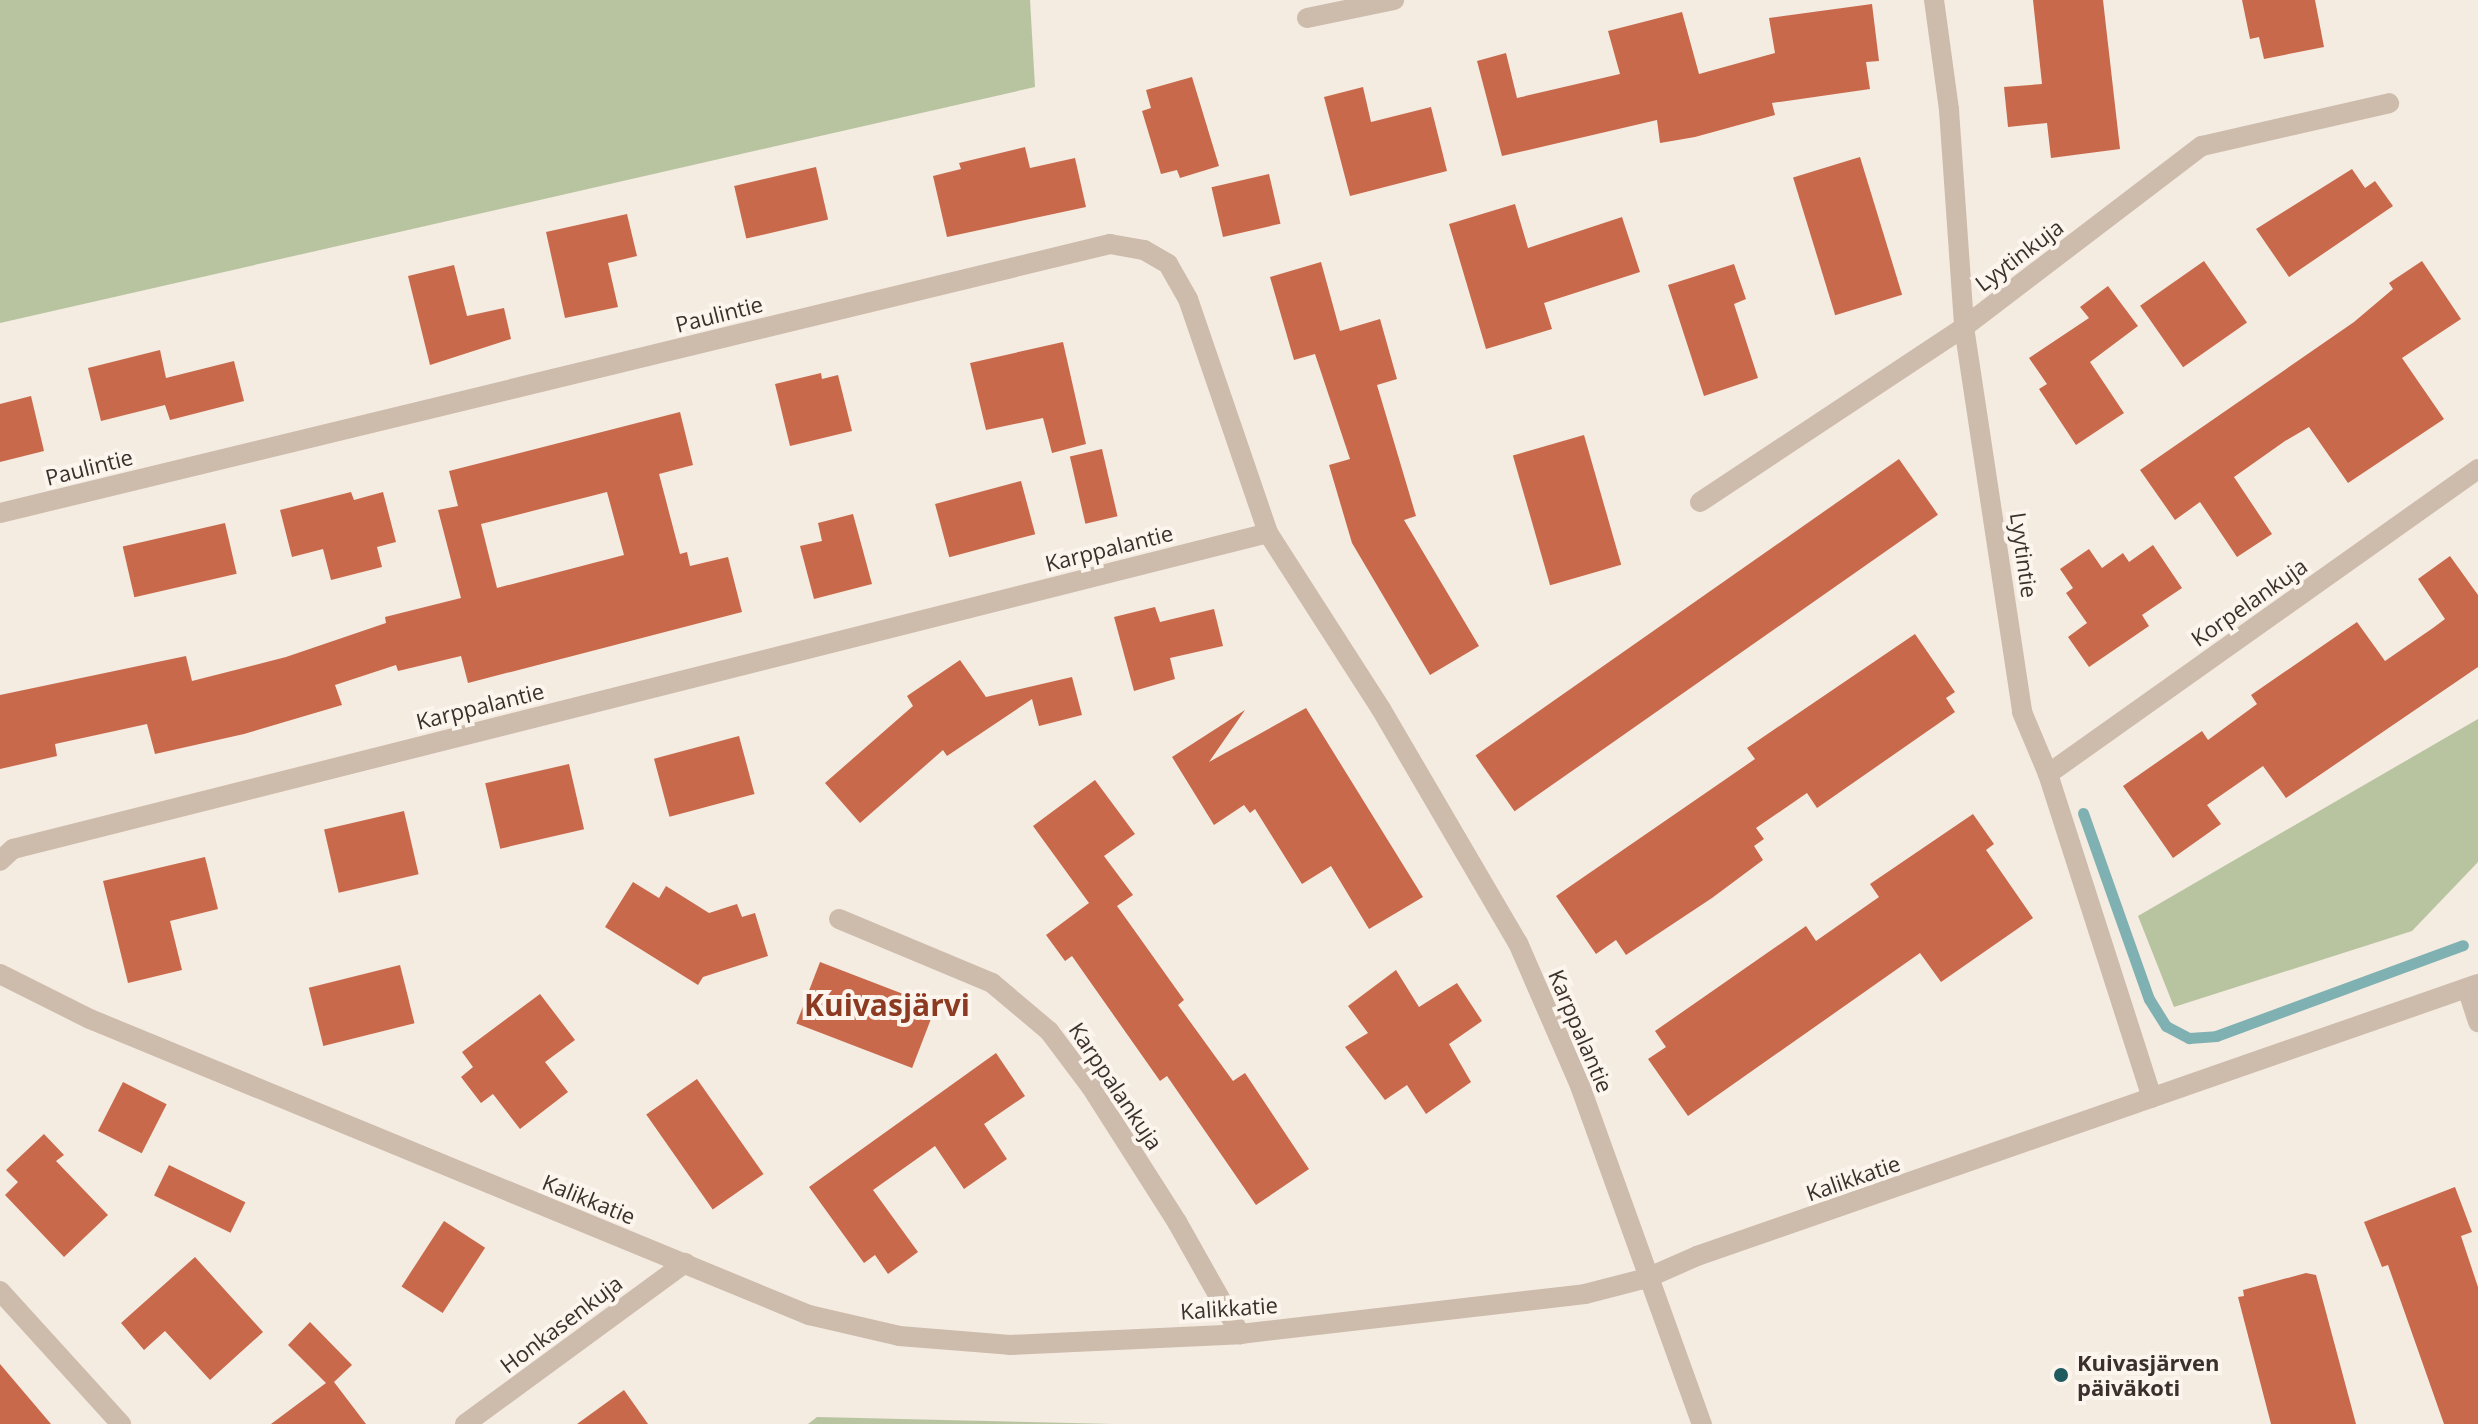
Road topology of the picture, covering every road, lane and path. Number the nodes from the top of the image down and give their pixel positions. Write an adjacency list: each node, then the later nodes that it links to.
1 (1394, 0): 3 (street)
2 (1934, 0): 5 (street, Lyytintie)
3 (1307, 18)
4 (2389, 103): 5 (street, Lyytinkuja)
5 (1964, 327): 7 (street, Lyytinkuja); 10 (street, Lyytintie)
6 (2478, 469): 10 (street, Korpelankuja)
7 (1700, 502)
8 (0, 513): 9 (street, Paulintie)
9 (1268, 533): 11 (street, Karppalantie); 18 (street, Karppalantie)
10 (2048, 774): 16 (street, Lyytintie)
11 (0, 861)
12 (839, 919): 20 (street, Karppalankuja)
13 (0, 974): 17 (street, Kalikkatie)
14 (2473, 986): 15 (street); 16 (street, Kalikkatie)
15 (2478, 1022)
16 (2152, 1098): 18 (street, Kalikkatie)
17 (685, 1263): 20 (street, Kalikkatie); 22 (street, Honkasenkuja)
18 (1647, 1278): 20 (street, Kalikkatie); 23 (street, Karppalantie)
19 (0, 1291): 21 (street)
20 (1240, 1334)
21 (121, 1424)
22 (465, 1424)
23 (1702, 1424)

